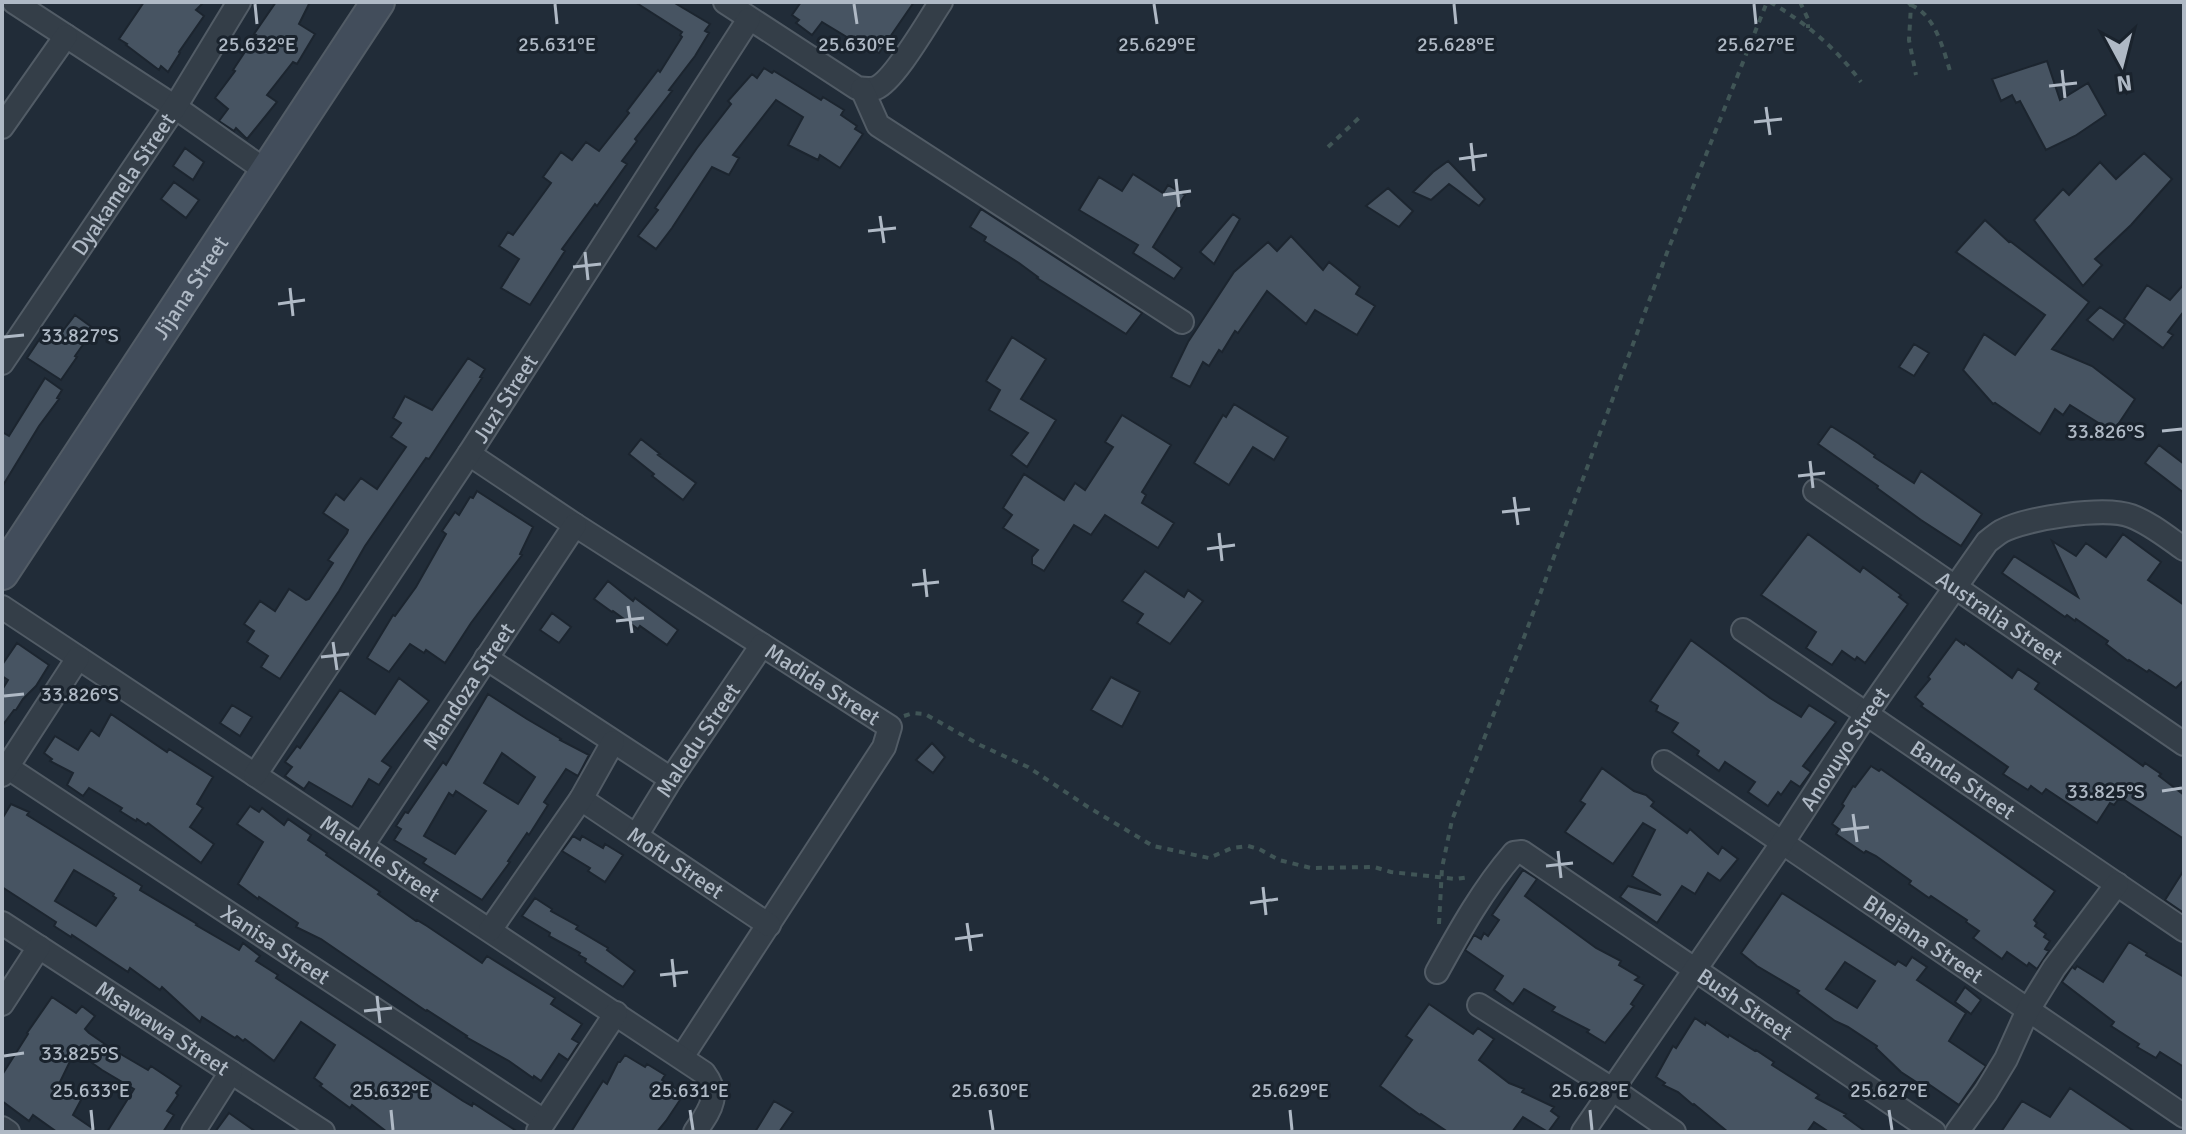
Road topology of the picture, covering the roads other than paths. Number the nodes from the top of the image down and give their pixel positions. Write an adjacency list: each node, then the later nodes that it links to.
1 (14, 2): 7 (street)
2 (240, 2): 9 (street, Dyakamela Street)
3 (378, 2): 11 (street, Jijana Street)
4 (725, 2): 6 (street)
5 (941, 2): 8 (street)
6 (749, 19): 8 (street); 14 (street, Juzi Street)
7 (66, 36): 9 (street); 10 (street)
8 (862, 89): 12 (street)
9 (175, 107): 11 (street); 13 (street, Dyakamela Street)
10 (2, 127)
11 (266, 171): 18 (street, Jijana Street)
12 (1182, 322)
13 (2, 363)
14 (469, 454): 16 (street, Madida Street); 30 (street, Juzi Street)
15 (1815, 491): 19 (street, Australia Street)
16 (575, 525): 22 (street, Madida Street); 24 (street, Mandoza Street)
17 (2184, 549): 19 (street, Anovuyo Street)
18 (2, 573)
19 (1955, 588): 25 (street, Anovuyo Street); 27 (street, Australia Street)
20 (2, 607): 23 (street, Malahle Street)
21 (1743, 630): 25 (street, Banda Street)
22 (762, 645): 31 (street, Maledu Street); 38 (street, Madida Street)
23 (78, 658): 29 (street); 30 (street, Malahle Street)
24 (486, 658): 26 (street); 35 (street, Mandoza Street)
25 (1867, 713): 34 (street, Anovuyo Street); 36 (street, Banda Street)
26 (613, 742): 31 (street); 32 (street)
27 (2184, 744)
28 (1664, 762): 34 (street, Bhejana Street)
29 (4, 771): 52 (street, Xanisa Street)
30 (255, 775): 35 (street, Malahle Street)
31 (671, 779): 33 (street, Maledu Street)
32 (581, 799): 33 (street, Mofu Street); 39 (street)
33 (636, 836): 38 (street, Mofu Street)
34 (1783, 842): 42 (street, Anovuyo Street); 46 (street, Bhejana Street)
35 (362, 846): 39 (street, Malahle Street)
36 (2117, 884): 40 (street, Banda Street); 46 (street)
37 (2, 923): 41 (street, Msawawa Street)
38 (769, 925): 48 (street, Madida Street)
39 (490, 930): 47 (street, Malahle Street)
40 (2184, 930)
41 (39, 947): 44 (street); 49 (street, Msawawa Street)
42 (1695, 970): 43 (street, Bush Street); 50 (street, Anovuyo Street); 60 (street, Bush Street)
43 (1437, 972)
44 (2, 1004)
45 (1479, 1005): 50 (street)
46 (2028, 1010): 51 (street, Bhejana Street); 61 (street)
47 (616, 1013): 48 (street, Malahle Street); 52 (street)
48 (682, 1057): 57 (street, Malahle Street)
49 (231, 1072): 55 (street); 56 (street, Msawawa Street)
50 (1612, 1089): 58 (street, Anovuyo Street); 59 (street)
51 (2184, 1116)
52 (541, 1127)
53 (2, 1128): 54 (street)
54 (8, 1132)
55 (193, 1132)
56 (323, 1132)
57 (695, 1132)
58 (1583, 1132)
59 (1674, 1132)
60 (1934, 1132)
61 (1957, 1132)

